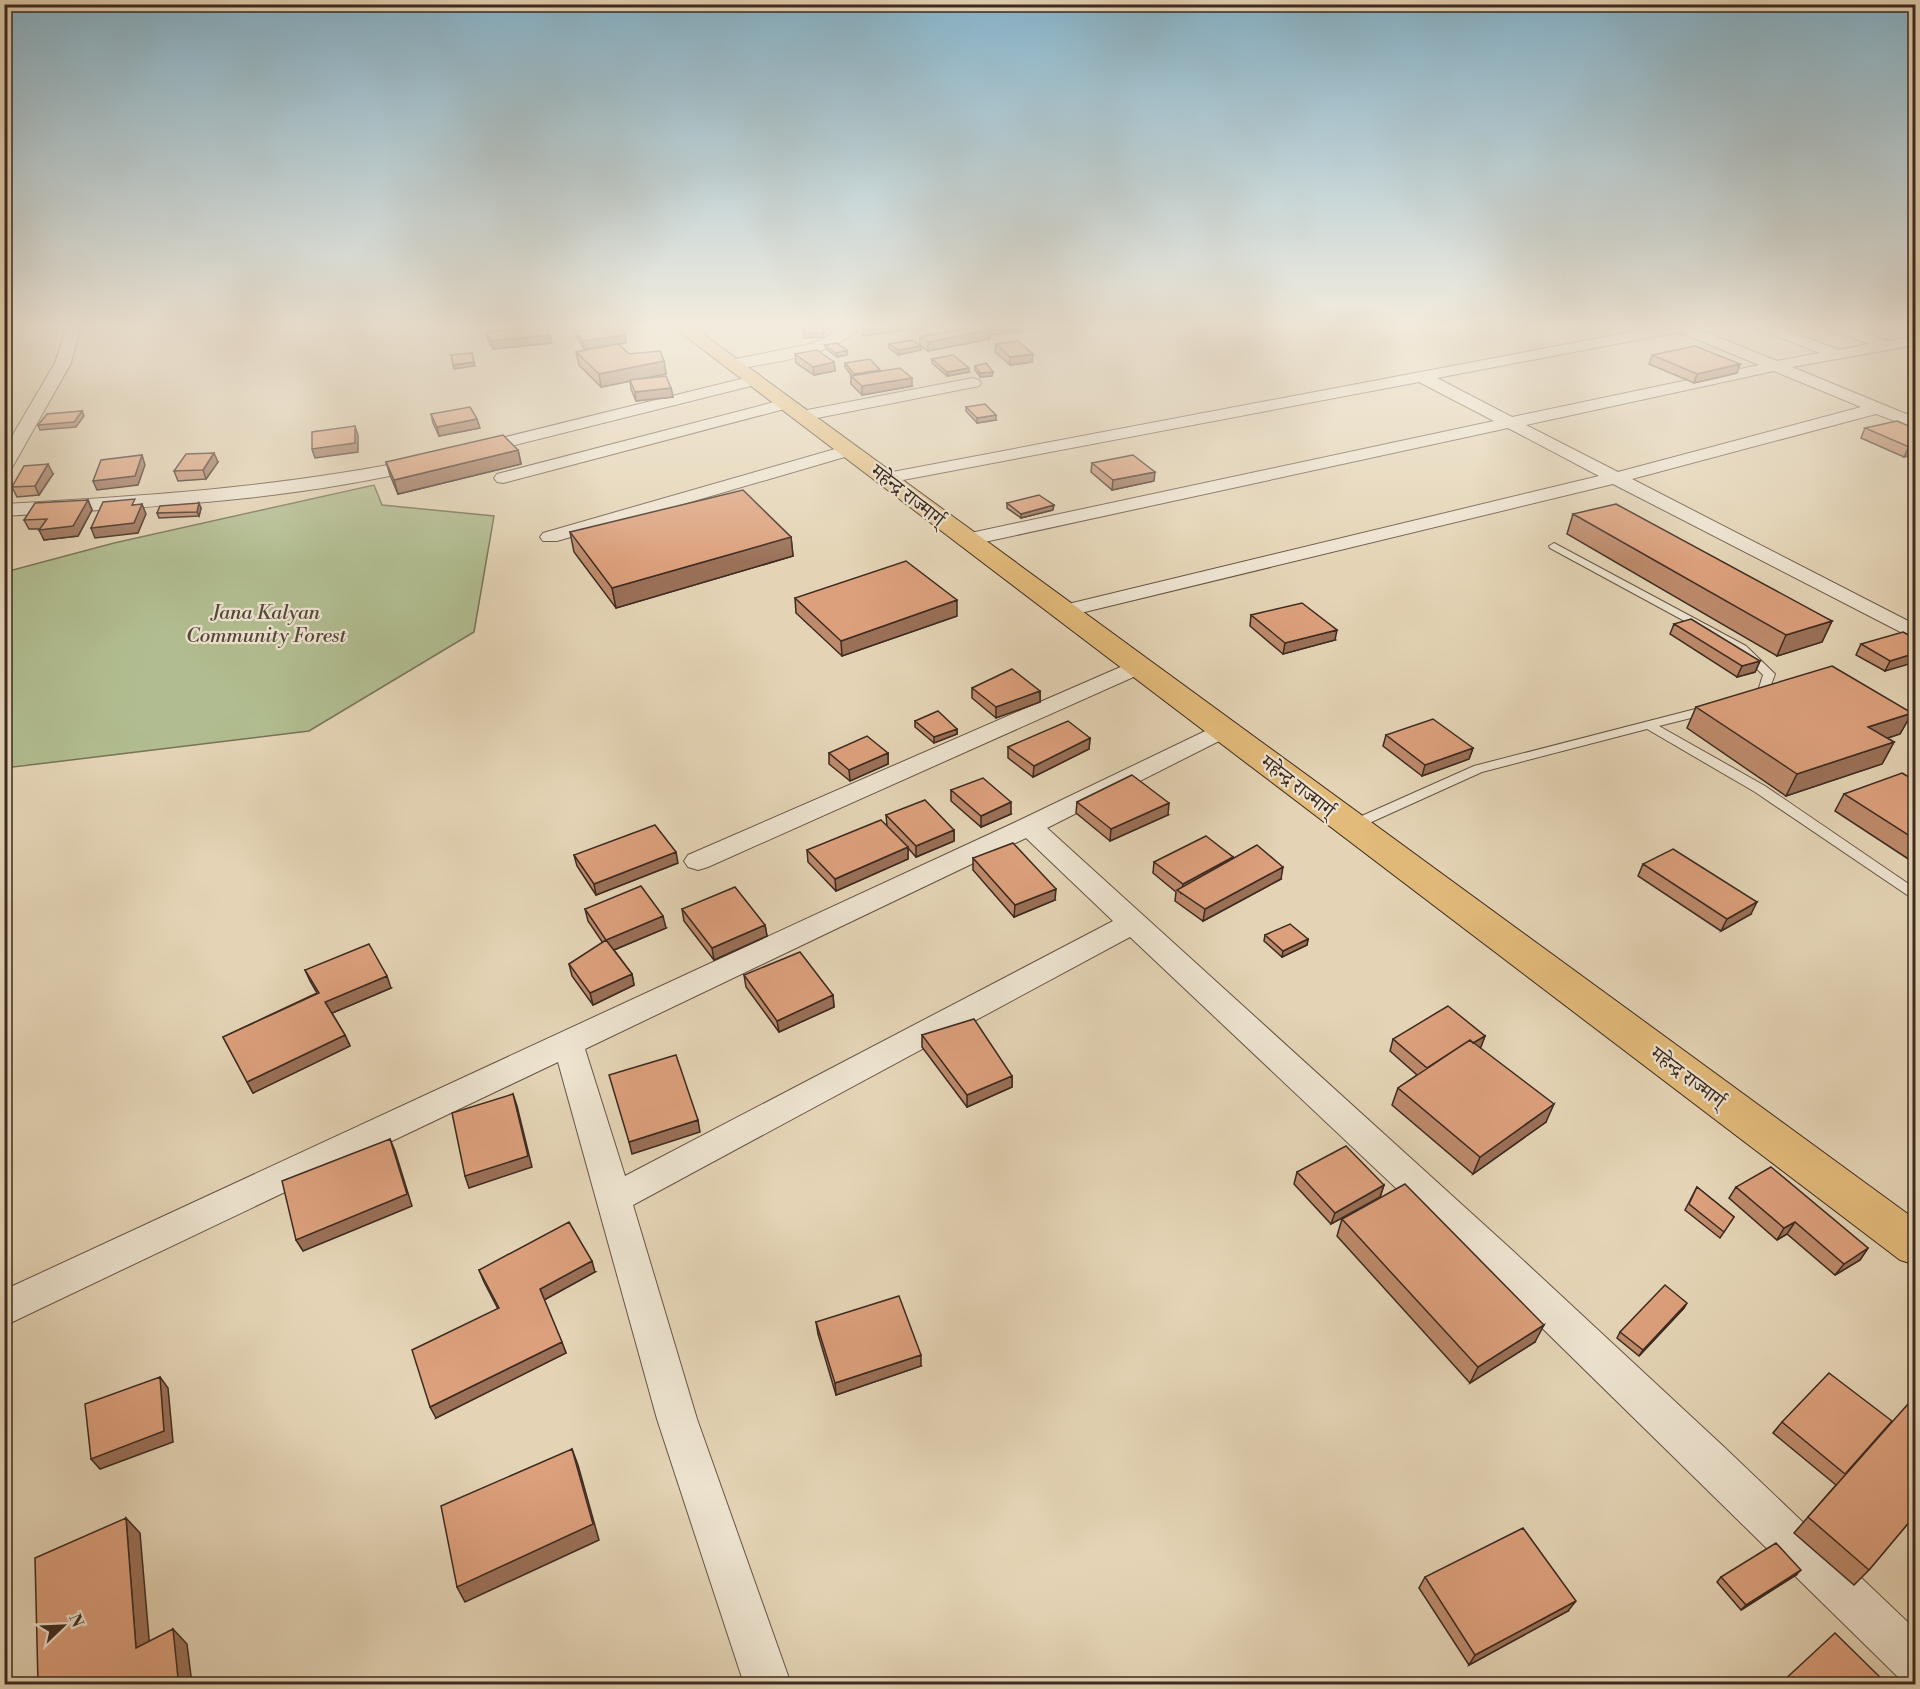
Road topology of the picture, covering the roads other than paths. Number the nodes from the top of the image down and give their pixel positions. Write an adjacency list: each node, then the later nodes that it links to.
1 (39, 405): 16 (street)
2 (632, 405): 14 (street)
3 (787, 405): 10 (highway, महेन्द्र राज्मार्ग्)
4 (828, 405): 10 (street)
5 (1275, 405): 18 (street)
6 (1475, 405): 11 (street)
7 (1595, 405): 11 (street)
8 (1870, 405): 9 (street)
9 (1878, 408): 12 (street); 19 (street)
10 (794, 410): 13 (highway, महेन्द्र राज्मार्ग्); 17 (street)
11 (1510, 423): 19 (street); 22 (street)
12 (1916, 424)
13 (849, 450): 18 (highway, महेन्द्र राज्मार्ग्); 21 (street)
14 (458, 455)
15 (435, 460): 20 (street)
16 (4, 466)
17 (503, 478)
18 (887, 478): 22 (highway, महेन्द्र राज्मार्ग्)
19 (1614, 478): 24 (street); 25 (street)
20 (4, 510)
21 (550, 537)
22 (966, 540): 24 (highway, महेन्द्र राज्मार्ग्)
23 (1554, 546): 27 (lane)
24 (1064, 611): 26 (highway, महेन्द्र राज्मार्ग्)
25 (1916, 634)
26 (1138, 666): 28 (highway, महेन्द्र राज्मार्ग्); 31 (street)
27 (1647, 725): 30 (lane); 32 (lane)
28 (1224, 729): 29 (street); 30 (highway, महेन्द्र राज्मार्ग्)
29 (1029, 826): 33 (street); 34 (street)
30 (1350, 826): 36 (highway, महेन्द्र राज्मार्ग्)
31 (698, 861)
32 (1916, 896)
33 (1131, 924): 35 (street); 38 (street)
34 (567, 1044): 35 (street); 37 (street)
35 (613, 1199): 39 (street)
36 (1916, 1246)
37 (4, 1309)
38 (1916, 1663)
39 (768, 1684)

